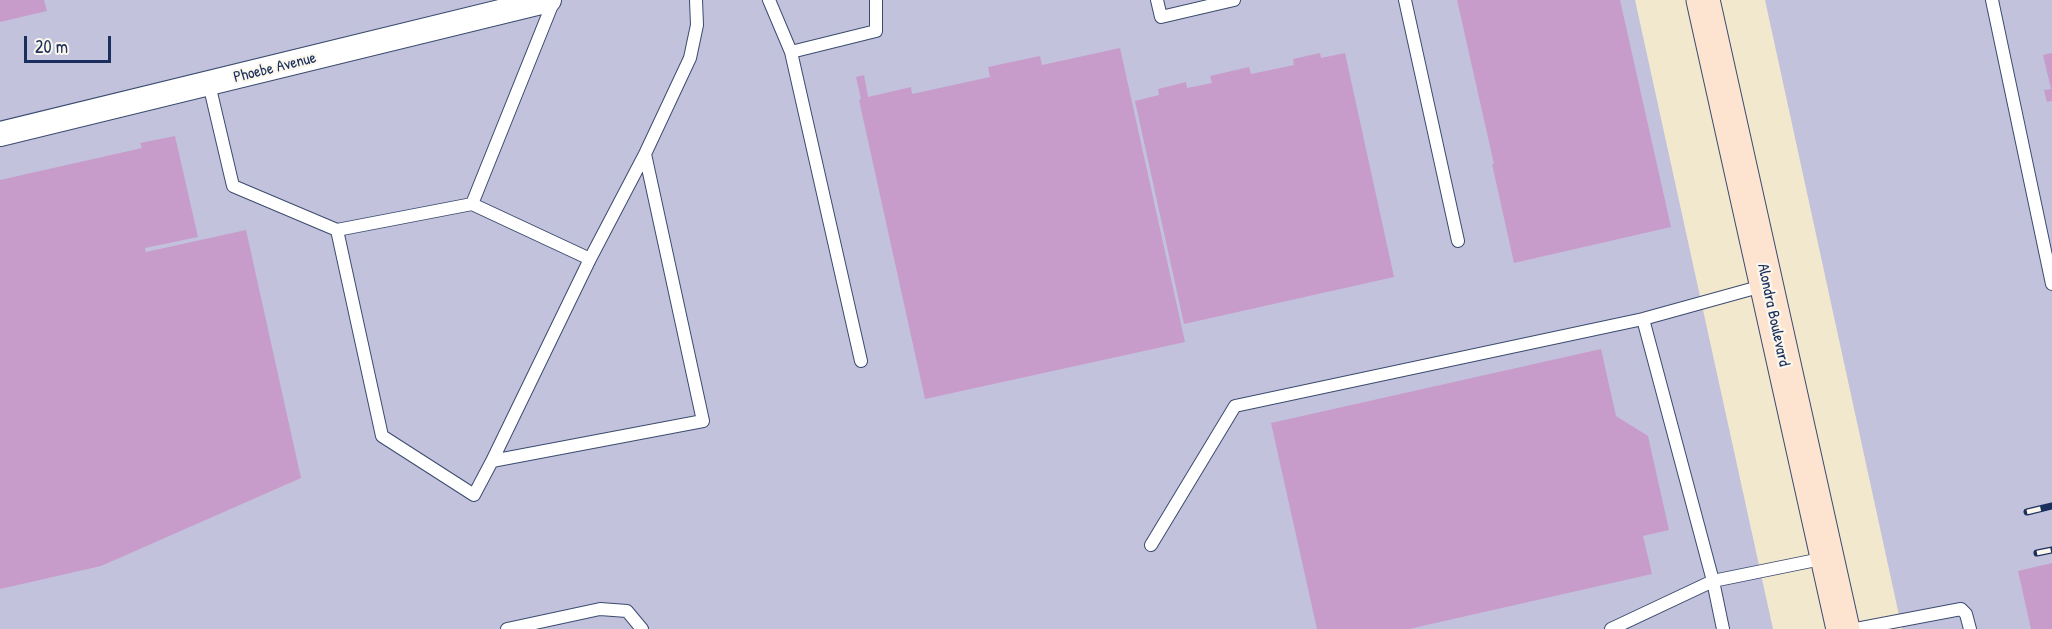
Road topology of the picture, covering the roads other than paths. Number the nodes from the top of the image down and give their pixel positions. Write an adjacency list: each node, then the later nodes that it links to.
1 (549, 0): 12 (street, Phoebe Avenue)
2 (554, 0): 15 (lane)
3 (696, 0): 14 (lane)
4 (770, 0): 11 (lane)
5 (876, 0): 11 (lane)
6 (1157, 0): 7 (lane)
7 (1234, 0)
8 (1405, 0): 17 (lane)
9 (1703, 0): 20 (main road, Alondra Boulevard)
10 (1992, 0): 19 (lane)
11 (791, 52): 22 (lane)
12 (209, 84): 13 (street, Phoebe Avenue); 16 (lane)
13 (0, 134)
14 (645, 154): 18 (lane); 23 (lane)
15 (472, 204): 16 (lane); 18 (lane)
16 (338, 230): 23 (lane)
17 (1458, 241)
18 (590, 259): 23 (lane)
19 (2052, 284)
20 (1766, 285): 21 (lane); 25 (main road, Alondra Boulevard)
21 (1643, 319): 24 (lane); 26 (lane)
22 (861, 361)
23 (492, 461)
24 (1151, 545)
25 (1827, 558): 26 (lane); 31 (main road, Alondra Boulevard)
26 (1713, 581): 29 (lane); 30 (lane)
27 (507, 629): 28 (lane)
28 (642, 629)
29 (1611, 629)
30 (1723, 629)
31 (1843, 629)
32 (1856, 629): 33 (lane)
33 (1970, 629)

